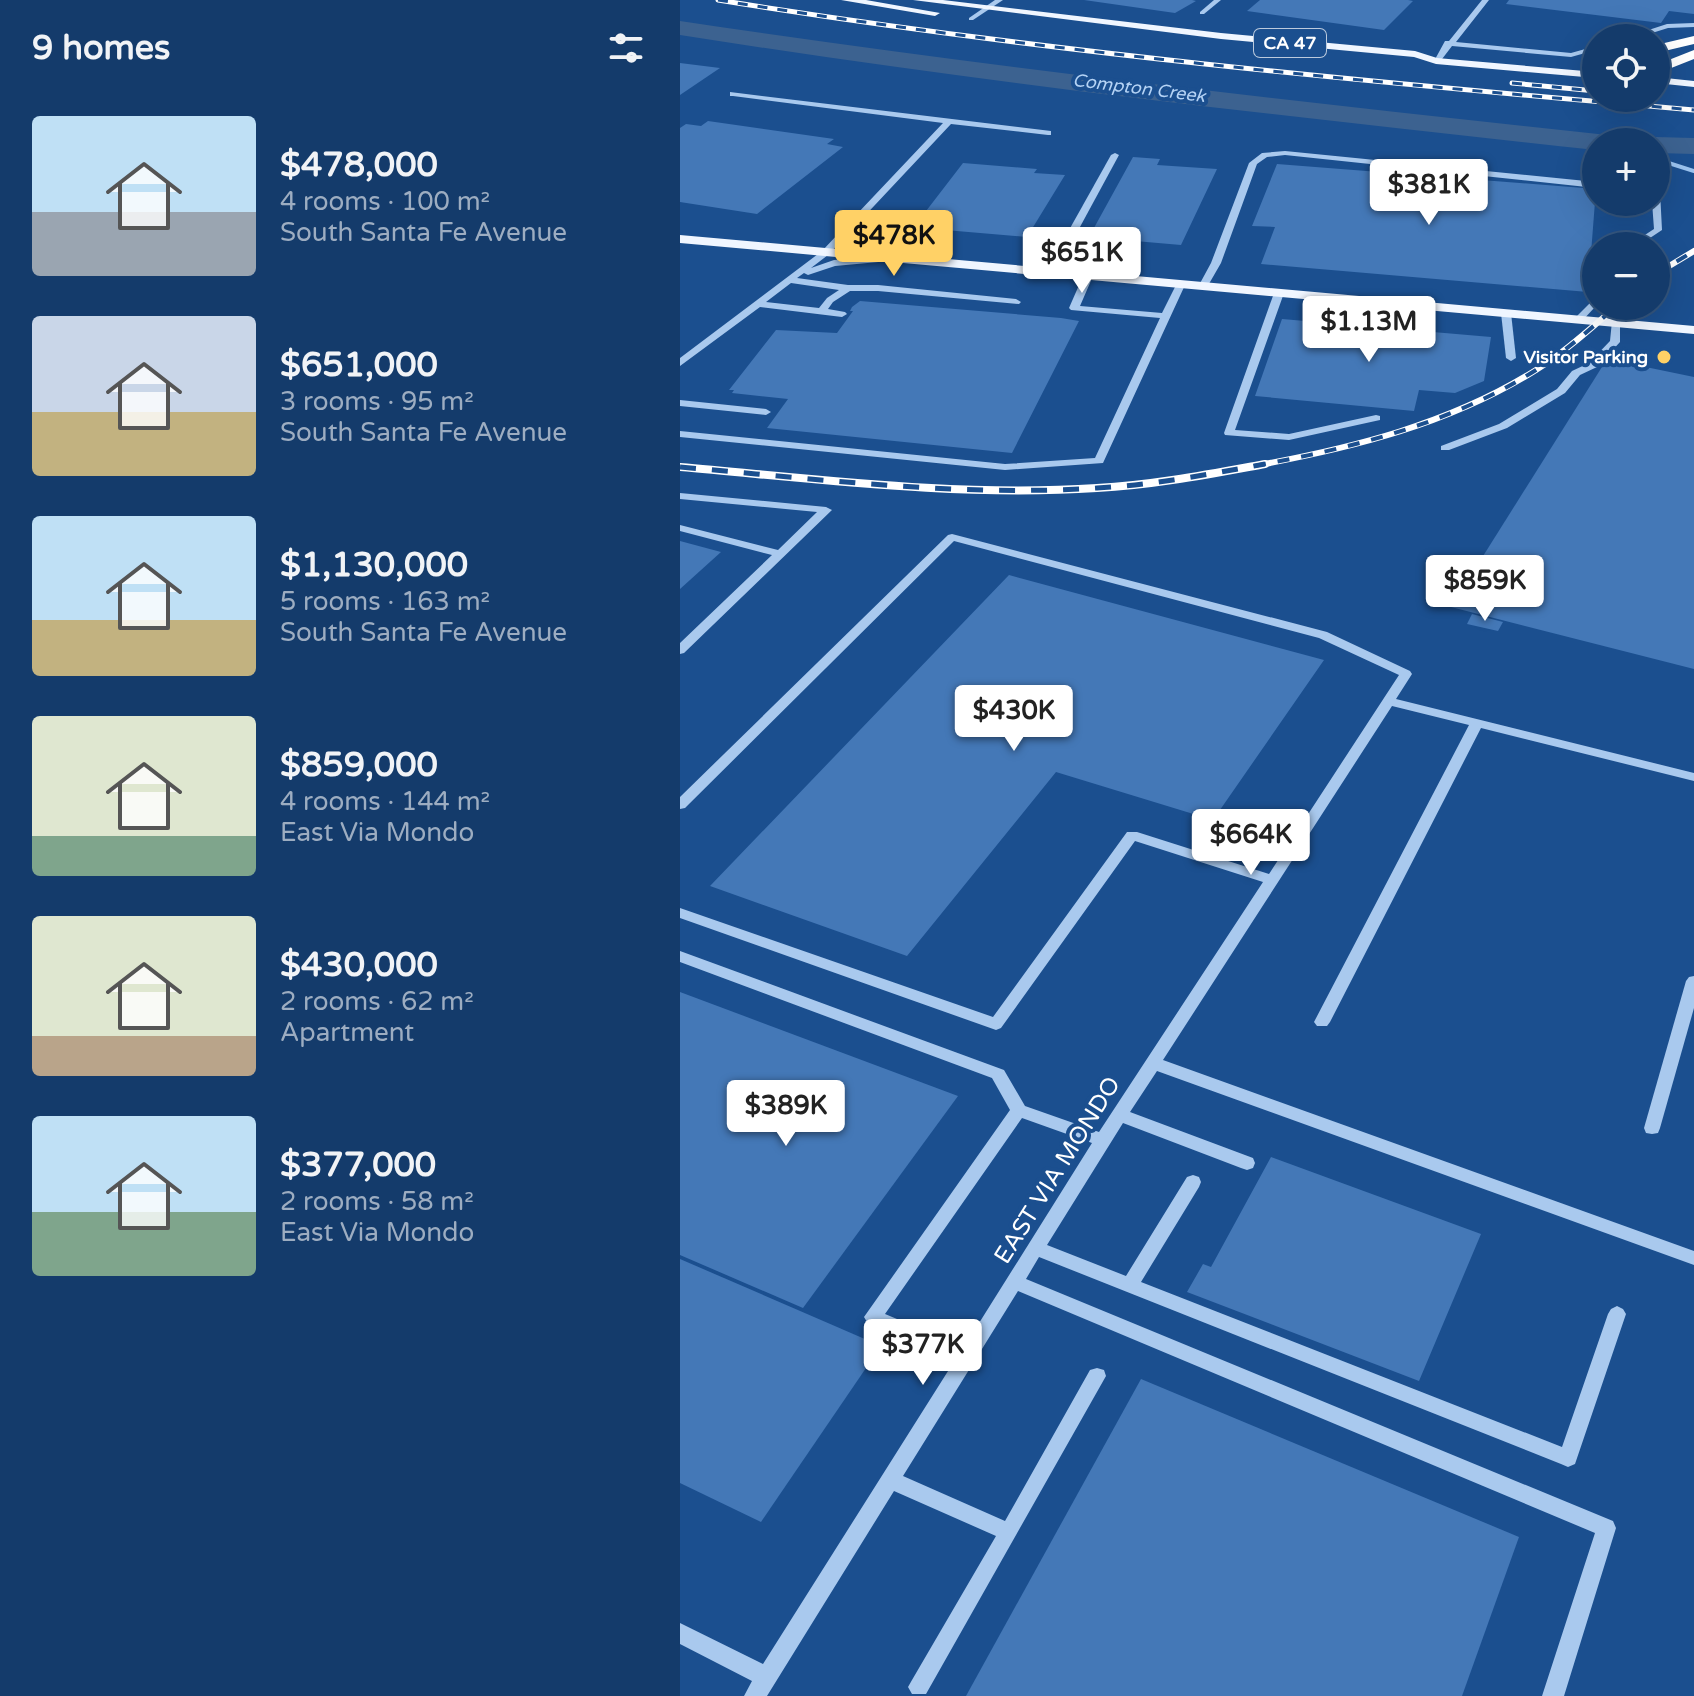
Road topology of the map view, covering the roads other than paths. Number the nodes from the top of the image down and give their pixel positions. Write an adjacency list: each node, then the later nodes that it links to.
1 (846, 0): 8 (main road, CA 47)
2 (918, 0): 6 (main road, CA 47)
3 (1000, 0): 6 (street)
4 (1218, 0): 7 (street)
5 (1486, 0): 12 (street)
6 (985, 9): 8 (street); 16 (main road, CA 47)
7 (1202, 13)
8 (971, 19): 16 (main road, CA 47)
9 (1694, 25): 10 (street)
10 (1670, 26)
11 (1694, 40): 13 (highway)
12 (1448, 43): 14 (street); 16 (street)
13 (1670, 46)
14 (1582, 52)
15 (1688, 55): 17 (highway)
16 (1436, 61): 18 (main road, CA 47)
17 (1694, 71)
18 (1582, 74)
19 (1670, 81): 20 (main road)
20 (1694, 84)
21 (733, 94): 22 (street)
22 (949, 121): 23 (street); 27 (street)
23 (1048, 133)
24 (1115, 155): 29 (street)
25 (1582, 184): 33 (street)
26 (680, 239): 27 (main road)
27 (825, 253): 28 (main road); 31 (street)
28 (887, 259): 29 (main road); 31 (street)
29 (1050, 273): 30 (main road)
30 (1088, 276): 32 (main road); 41 (street)
31 (791, 279): 34 (street); 37 (street)
32 (1180, 285): 33 (main road); 41 (street)
33 (1203, 287): 35 (main road)
34 (848, 288): 36 (street); 38 (street)
35 (1279, 293): 39 (main road); 50 (street)
36 (1016, 302)
37 (758, 304): 38 (street); 47 (street)
38 (821, 312): 40 (street)
39 (1506, 313): 43 (main road); 46 (street)
40 (842, 314)
41 (1166, 316): 51 (street)
42 (1582, 316): 43 (street)
43 (1578, 320): 44 (main road)
44 (1615, 323): 45 (main road); 52 (street)
45 (1694, 330)
46 (1511, 358)
47 (680, 363)
48 (680, 403): 49 (street)
49 (766, 412)
50 (1376, 418)
51 (680, 434)
52 (1445, 448)
53 (680, 496): 55 (street)
54 (680, 528): 55 (street)
55 (780, 554): 56 (street)
56 (680, 650)
57 (1388, 701): 58 (street); 60 (street, EAST VIA MONDO); 61 (street, EAST VIA MONDO)
58 (1477, 723): 59 (street); 65 (street)
59 (1694, 777)
60 (680, 805)
61 (1272, 880): 62 (street); 66 (street, EAST VIA MONDO)
62 (680, 913)
63 (680, 956): 67 (street)
64 (1694, 981): 69 (street)
65 (1322, 1022)
66 (1153, 1063): 68 (street, EAST VIA MONDO); 74 (street)
67 (1019, 1110): 70 (street); 78 (street)
68 (1119, 1115): 70 (street, EAST VIA MONDO); 71 (street)
69 (1652, 1128)
70 (1103, 1140): 73 (street, EAST VIA MONDO)
71 (1247, 1163)
72 (1193, 1182): 76 (street)
73 (1036, 1248): 75 (street, EAST VIA MONDO); 76 (street)
74 (1694, 1258)
75 (1014, 1282): 78 (street, EAST VIA MONDO); 86 (street)
76 (1130, 1285): 77 (street)
77 (1617, 1314)
78 (968, 1357): 80 (street, EAST VIA MONDO)
79 (1097, 1376): 81 (street)
80 (890, 1480): 81 (street); 83 (street, EAST VIA MONDO)
81 (1009, 1532): 84 (street)
82 (680, 1633): 83 (street)
83 (766, 1677): 85 (street, EAST VIA MONDO)
84 (919, 1687)
85 (755, 1696)
86 (1553, 1696)

